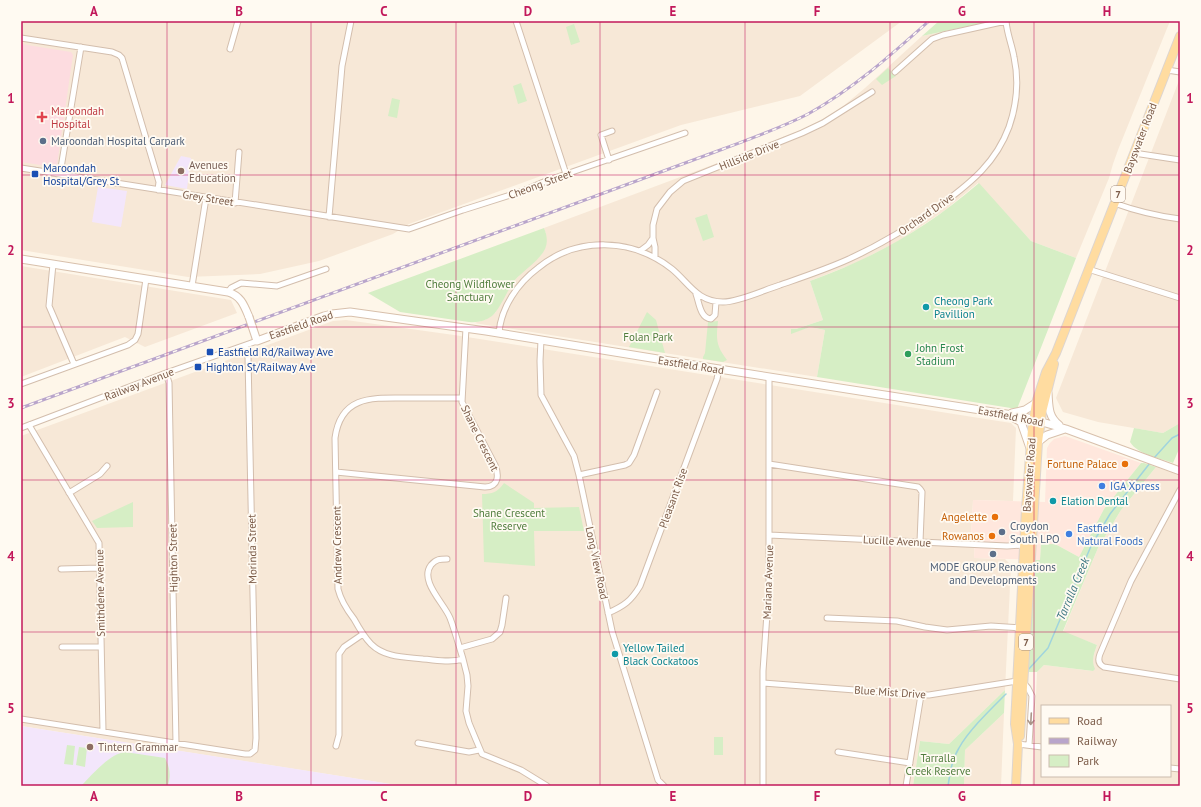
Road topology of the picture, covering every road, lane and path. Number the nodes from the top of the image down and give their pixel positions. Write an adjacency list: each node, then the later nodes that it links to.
1 (238, 21): 8 (street)
2 (351, 21): 26 (street)
3 (516, 21): 21 (street)
4 (1006, 21): 10 (street); 41 (street, Orchard Drive)
5 (1180, 36): 9 (main road, Bayswater Road / 7)
6 (21, 38): 7 (street)
7 (81, 47): 20 (street); 22 (street)
8 (230, 49)
9 (1167, 70): 11 (street); 16 (main road, Bayswater Road / 7)
10 (895, 72)
11 (1180, 72)
12 (872, 92): 29 (street, Hillside Drive)
13 (612, 131): 17 (street)
14 (685, 133): 17 (street, Cheong Street)
15 (240, 152): 24 (street)
16 (1134, 153): 18 (street); 25 (main road, Bayswater Road / 7)
17 (609, 160): 21 (street, Cheong Street)
18 (1180, 160)
19 (21, 168): 20 (street, Grey Street)
20 (60, 174): 22 (street, Grey Street)
21 (566, 174): 28 (street, Cheong Street)
22 (158, 190): 23 (street, Grey Street)
23 (206, 198): 24 (street, Grey Street); 37 (street)
24 (235, 203): 26 (street, Grey Street)
25 (1114, 203): 27 (street); 34 (main road, Bayswater Road / 7)
26 (329, 217): 28 (street, Grey Street)
27 (1180, 219)
28 (395, 228)
29 (653, 238): 30 (street); 31 (street, Hillside Drive)
30 (640, 251): 31 (street); 43 (street)
31 (655, 257): 39 (street)
32 (21, 259): 33 (main road, Eastfield Road)
33 (53, 264): 36 (main road, Eastfield Road); 48 (street)
34 (1088, 269): 40 (street); 47 (main road, Bayswater Road / 7)
35 (326, 270): 38 (street)
36 (146, 279): 37 (main road, Eastfield Road); 48 (street)
37 (192, 286): 38 (main road, Eastfield Road)
38 (228, 292): 45 (main road, Eastfield Road, bridge)
39 (696, 294): 41 (street); 41 (street)
40 (1180, 298)
41 (716, 302)
42 (466, 328): 43 (main road, Eastfield Road); 45 (main road, Eastfield Road); 55 (street, Shane Crescent)
43 (499, 333): 44 (main road, Eastfield Road)
44 (541, 340): 49 (main road, Eastfield Road); 68 (street, Long View Road)
45 (257, 341): 46 (street, Railway Avenue)
46 (246, 345): 50 (street, Railway Avenue); 93 (street, Morinda Street)
47 (1056, 353): 53 (main road, Bayswater Road / 7); 56 (main road, Bayswater Road / 7)
48 (74, 364): 52 (street)
49 (719, 369): 51 (main road, Eastfield Road); 79 (street, Pleasant Rise)
50 (166, 373): 59 (street, Railway Avenue); 93 (street, Highton Street)
51 (769, 377): 57 (main road, Eastfield Road); 64 (street, Mariana Avenue)
52 (21, 384)
53 (1048, 391): 58 (main road, Bayswater Road / 7); 61 (main road)
54 (657, 392): 68 (street)
55 (461, 398): 67 (street, Andrew Crescent); 67 (street, Shane Crescent)
56 (1036, 403): 57 (main road); 58 (main road, Bayswater Road / 7)
57 (1006, 414): 58 (main road, Eastfield Road); 63 (main road)
58 (1037, 420): 61 (main road, Eastfield Road); 62 (main road, Bayswater Road / 7); 63 (main road, Bayswater Road / 7)
59 (29, 425): 60 (street, Railway Avenue); 70 (street, Smithdene Avenue)
60 (21, 428)
61 (1064, 429): 62 (main road); 66 (main road, Eastfield Road)
62 (1038, 442): 72 (main road, Bayswater Road / 7)
63 (1030, 448): 74 (main road, Bayswater Road / 7)
64 (769, 464): 71 (street, Mariana Avenue); 73 (street)
65 (107, 466): 70 (street)
66 (1180, 471)
67 (336, 472): 82 (street, Andrew Crescent)
68 (579, 475): 79 (street, Long View Road)
69 (1180, 490): 87 (street)
70 (69, 493): 76 (street, Smithdene Avenue)
71 (769, 535): 73 (street, Lucille Avenue); 89 (street, Mariana Avenue)
72 (1032, 540): 74 (main road); 88 (main road, Bayswater Road / 7)
73 (920, 542): 74 (street, Lucille Avenue)
74 (1024, 545): 81 (main road, Bayswater Road / 7)
75 (447, 559): 85 (street)
76 (100, 568): 77 (street); 83 (street, Smithdene Avenue)
77 (61, 569)
78 (506, 598): 85 (street)
79 (608, 613): 102 (street, Long View Road)
80 (827, 618): 81 (street)
81 (1021, 628): 88 (main road, Bayswater Road / 7)
82 (363, 634): 86 (street, Andrew Crescent); 97 (street)
83 (101, 646): 84 (street); 92 (street, Smithdene Avenue)
84 (62, 647)
85 (460, 648): 86 (street)
86 (463, 659): 99 (street)
87 (1180, 679)
88 (1020, 682): 90 (street, Blue Mist Drive); 95 (main road, Bayswater Road / 7); 96 (street, one-way to 96)
89 (762, 683): 90 (street, Blue Mist Drive); 104 (street, Mariana Avenue)
90 (921, 695): 101 (street)
91 (21, 719): 92 (street)
92 (103, 731): 93 (street)
93 (176, 743)
94 (418, 743): 99 (street)
95 (1018, 744): 96 (street); 106 (main road, Bayswater Road / 7)
96 (1029, 745): 98 (street)
97 (336, 746)
98 (1041, 747)
99 (479, 750): 103 (street)
100 (838, 752): 101 (street)
101 (910, 763): 105 (street)
102 (661, 785)
103 (547, 786)
104 (763, 786)
105 (906, 786)
106 (1016, 786)

